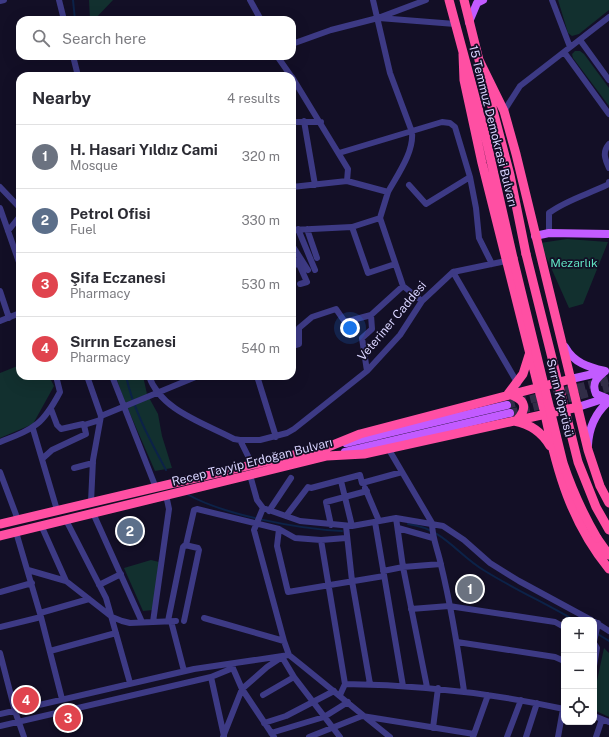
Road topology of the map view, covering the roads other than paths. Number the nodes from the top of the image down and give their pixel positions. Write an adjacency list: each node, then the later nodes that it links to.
1 (4, 0): 10 (street)
2 (59, 0): 11 (street)
3 (250, 0): 12 (street)
4 (373, 0): 14 (street)
5 (426, 0): 14 (street)
6 (449, 0): 16 (highway, 15 Temmuz Demokrasi Bulvarı)
7 (464, 0): 15 (highway, 15 Temmuz Demokrasi Bulvarı)
8 (484, 0): 15 (main road)
9 (552, 0): 19 (street)
10 (0, 1)
11 (63, 16)
12 (259, 16)
13 (609, 17): 17 (street)
14 (378, 18): 16 (street); 18 (street); 33 (street)
15 (469, 22): 23 (highway, 15 Temmuz Demokrasi Bulvarı)
16 (455, 24): 62 (highway, 15 Temmuz Demokrasi Bulvarı)
17 (580, 40): 19 (street); 26 (street)
18 (296, 43)
19 (570, 48): 20 (street)
20 (564, 52): 28 (street); 29 (street)
21 (74, 60): 24 (street)
22 (281, 60): 25 (street)
23 (479, 60): 28 (highway); 59 (highway, 15 Temmuz Demokrasi Bulvarı)
24 (77, 72)
25 (289, 72)
26 (609, 80)
27 (296, 83): 32 (street)
28 (504, 111): 56 (highway)
29 (609, 114)
30 (304, 121): 31 (street); 32 (street); 40 (street)
31 (296, 122)
32 (321, 122): 35 (street)
33 (412, 132): 35 (street); 37 (street); 44 (street)
34 (609, 144): 36 (street)
35 (339, 153): 38 (street)
36 (609, 168)
37 (470, 177): 41 (street); 66 (street)
38 (347, 181): 40 (street); 44 (street)
39 (609, 182): 54 (street)
40 (315, 185): 43 (street)
41 (409, 185)
42 (0, 187): 45 (street)
43 (296, 187)
44 (388, 192): 47 (street)
45 (16, 204)
46 (0, 208): 52 (street)
47 (380, 218): 49 (street); 65 (street)
48 (16, 221): 52 (street)
49 (352, 227): 50 (street); 65 (street)
50 (307, 229): 51 (street); 61 (street)
51 (296, 230)
52 (8, 231): 58 (street)
53 (296, 232): 57 (street)
54 (549, 233): 55 (main road); 56 (main road)
55 (609, 234)
56 (535, 236): 76 (highway)
57 (296, 250)
58 (16, 254)
59 (526, 254): 141 (highway, Sırrın Köprüsü, bridge)
60 (296, 256): 64 (street)
61 (317, 258)
62 (509, 260): 66 (street); 78 (highway); 148 (highway, Sırrın Köprüsü, bridge)
63 (296, 264): 64 (street)
64 (299, 264): 68 (street)
65 (395, 264): 69 (street)
66 (492, 264): 67 (street)
67 (453, 272): 71 (street, Veteriner Caddesi); 88 (street)
68 (300, 284)
69 (403, 286): 71 (street); 73 (street)
70 (0, 291): 74 (street)
71 (422, 301): 80 (street, Veteriner Caddesi)
72 (16, 315): 74 (street)
73 (371, 315): 77 (street); 80 (street)
74 (9, 318): 75 (street)
75 (0, 321)
76 (560, 338): 79 (main road); 81 (highway)
77 (296, 345)
78 (529, 354): 88 (highway); 89 (highway)
79 (607, 370): 81 (main road); 92 (main road)
80 (366, 371): 101 (street, Veteriner Caddesi)
81 (571, 379): 89 (highway); 93 (highway)
82 (57, 380): 95 (street)
83 (88, 380): 98 (street)
84 (114, 380): 94 (street)
85 (151, 380): 90 (street)
86 (189, 380): 90 (street)
87 (258, 380): 101 (street)
88 (518, 384): 91 (highway)
89 (538, 388): 91 (highway); 97 (highway)
90 (158, 393): 94 (street); 102 (street)
91 (508, 394): 96 (highway); 106 (highway)
92 (608, 399): 93 (main road); 105 (main road)
93 (578, 407): 97 (highway); 105 (highway)
94 (124, 408): 98 (street); 118 (street)
95 (51, 409): 99 (street); 100 (street)
96 (512, 414): 97 (highway); 104 (highway); 106 (main road, Recep Tayyip Erdoğan Bulvarı); 107 (highway)
97 (545, 414): 107 (highway)
98 (100, 418): 99 (street); 109 (street)
99 (84, 425): 108 (street)
100 (33, 428): 103 (street); 108 (street)
101 (276, 437): 102 (street, Veteriner Caddesi)
102 (240, 440): 110 (street)
103 (0, 442)
104 (388, 448): 106 (highway); 113 (street)
105 (588, 450): 123 (highway)
106 (327, 451): 110 (highway, Recep Tayyip Erdoğan Bulvarı); 114 (highway, Recep Tayyip Erdoğan Bulvarı)
107 (553, 453): 151 (highway)
108 (42, 459): 125 (street)
109 (93, 463): 111 (street); 122 (street)
110 (252, 464): 118 (highway, Recep Tayyip Erdoğan Bulvarı)
111 (74, 468)
112 (0, 472): 130 (street)
113 (402, 472): 117 (street); 137 (street)
114 (250, 475): 120 (highway, Recep Tayyip Erdoğan Bulvarı); 124 (street)
115 (291, 478): 126 (street)
116 (342, 481): 117 (street); 121 (street); 128 (street)
117 (362, 483): 119 (street)
118 (156, 488): 122 (highway, Recep Tayyip Erdoğan Bulvarı)
119 (367, 491): 121 (street); 132 (street)
120 (166, 495): 127 (highway, Recep Tayyip Erdoğan Bulvarı); 171 (street)
121 (345, 497): 136 (street); 138 (street)
122 (91, 502): 125 (highway, Recep Tayyip Erdoğan Bulvarı)
123 (609, 503)
124 (263, 508): 126 (street); 133 (street)
125 (57, 510): 130 (highway, Recep Tayyip Erdoğan Bulvarı)
126 (269, 511): 128 (street)
127 (93, 513): 131 (highway, Recep Tayyip Erdoğan Bulvarı); 154 (street)
128 (286, 516): 136 (street)
129 (396, 518): 132 (street); 137 (street); 139 (street)
130 (18, 520): 134 (highway, Recep Tayyip Erdoğan Bulvarı)
131 (66, 520): 135 (highway, Recep Tayyip Erdoğan Bulvarı); 158 (street)
132 (377, 522): 138 (street); 153 (street)
133 (256, 523): 140 (street); 147 (street); 177 (street)
134 (0, 524)
135 (41, 525): 142 (highway, Recep Tayyip Erdoğan Bulvarı); 155 (street)
136 (331, 525): 138 (street)
137 (432, 525): 144 (street); 166 (street)
138 (349, 526): 145 (street)
139 (398, 528): 144 (street); 150 (street)
140 (280, 529): 146 (street); 159 (street)
141 (609, 530)
142 (16, 532): 143 (highway, Recep Tayyip Erdoğan Bulvarı); 152 (street)
143 (0, 536)
144 (433, 536): 149 (street)
145 (346, 538): 146 (street); 156 (street)
146 (321, 540): 159 (street)
147 (186, 545): 168 (street); 169 (street)
148 (609, 555)
149 (441, 564): 150 (street); 162 (street)
150 (403, 567): 153 (street); 163 (street)
151 (609, 569)
152 (28, 570): 155 (street); 157 (street)
153 (384, 573): 156 (street); 191 (street)
154 (121, 574): 158 (street); 170 (street)
155 (66, 581): 161 (street)
156 (352, 581): 159 (street); 190 (street)
157 (32, 583): 160 (street); 164 (street)
158 (99, 585): 165 (street)
159 (328, 585): 189 (street)
160 (0, 592)
161 (89, 599): 164 (street); 165 (street)
162 (449, 606): 163 (street); 173 (street); 178 (street)
163 (412, 609): 192 (street)
164 (41, 615): 174 (street); 179 (street)
165 (112, 617): 170 (street); 176 (street)
166 (585, 617)
167 (204, 618): 177 (street)
168 (172, 621): 171 (street); 185 (street)
169 (184, 621)
170 (142, 622): 171 (street)
171 (153, 622)
172 (597, 623): 175 (street)
173 (561, 625)
174 (0, 627)
175 (609, 631)
176 (116, 633): 179 (street); 188 (street)
177 (284, 641): 181 (street)
178 (457, 642): 183 (street); 195 (street)
179 (50, 651): 199 (street)
180 (0, 653): 205 (street)
181 (289, 655): 182 (street); 196 (street)
182 (282, 657): 184 (street); 187 (street); 194 (street)
183 (561, 660)
184 (232, 666): 185 (street); 186 (street); 194 (street)
185 (184, 671): 188 (street)
186 (210, 678): 211 (street); 220 (street)
187 (294, 678): 197 (street); 201 (street)
188 (130, 683): 199 (street)
189 (345, 684): 190 (street); 196 (street)
190 (370, 684): 191 (street)
191 (403, 686): 192 (street)
192 (428, 687): 193 (street)
193 (438, 688): 195 (street); 217 (street)
194 (242, 689): 213 (street); 220 (street)
195 (464, 691): 198 (street)
196 (337, 693): 201 (street); 202 (street)
197 (263, 695)
198 (488, 695): 200 (street); 219 (street)
199 (62, 699): 205 (street)
200 (521, 700): 203 (street); 226 (street)
201 (314, 702): 208 (street); 213 (street)
202 (348, 702): 207 (street); 208 (street)
203 (538, 703): 204 (street); 227 (street)
204 (561, 708)
205 (15, 711): 206 (street); 211 (street)
206 (0, 714)
207 (362, 716): 216 (street); 217 (street); 221 (street)
208 (324, 717): 216 (street); 218 (street)
209 (597, 717): 210 (street)
210 (602, 719): 212 (street); 229 (street)
211 (18, 721): 215 (street); 222 (street)
212 (609, 722)
213 (264, 723): 218 (street)
214 (561, 723): 228 (street)
215 (0, 726)
216 (333, 727): 223 (street); 224 (street)
217 (433, 728): 219 (street)
218 (272, 735)
219 (473, 735)
220 (224, 736)
221 (388, 736): 225 (street)
222 (24, 737)
223 (309, 737)
224 (340, 737)
225 (380, 737)
226 (507, 737)
227 (526, 737)
228 (558, 737)
229 (596, 737)

